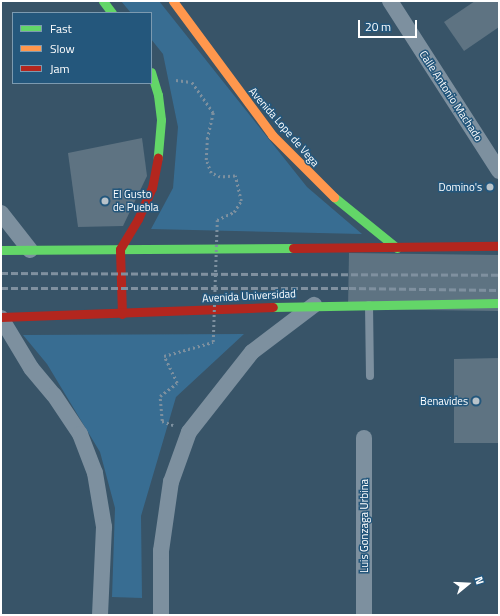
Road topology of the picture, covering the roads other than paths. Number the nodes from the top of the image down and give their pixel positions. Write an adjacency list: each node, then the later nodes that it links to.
1 (103, 1): 4 (main road)
2 (174, 1): 9 (main road, Avenida Lope de Vega)
3 (394, 3): 6 (street, Calle Antonio Machado)
4 (111, 12)
5 (152, 75): 12 (main road)
6 (499, 171)
7 (1, 213): 11 (street)
8 (499, 246): 9 (main road)
9 (397, 248): 12 (main road)
10 (1, 250): 11 (main road)
11 (30, 250): 12 (main road)
12 (120, 250): 16 (main road)
13 (499, 303): 14 (main road, Avenida Universidad)
14 (369, 304): 15 (main road, Avenida Universidad); 18 (lane)
15 (314, 305): 16 (main road, Avenida Universidad); 21 (street)
16 (122, 314): 17 (main road, Avenida Universidad)
17 (1, 318): 20 (street)
18 (370, 376)
19 (364, 438): 22 (street, Luis Gonzaga Urbina)
20 (100, 615)
21 (161, 615)
22 (364, 615)

